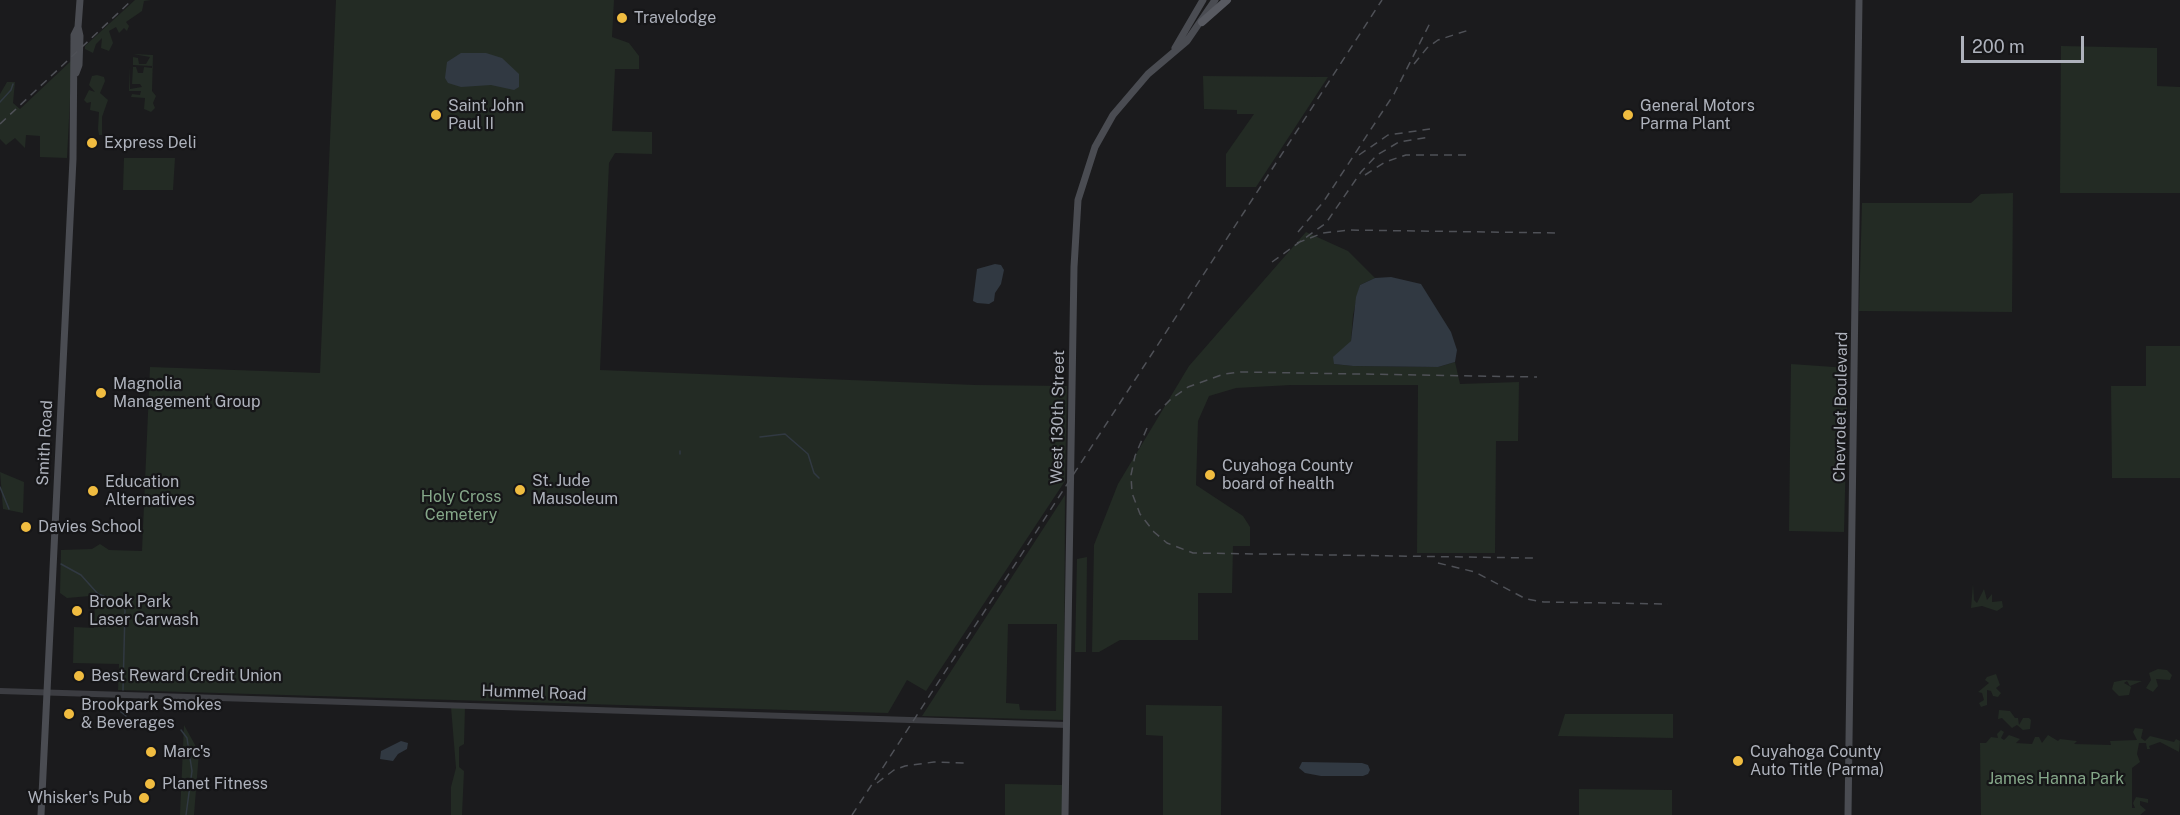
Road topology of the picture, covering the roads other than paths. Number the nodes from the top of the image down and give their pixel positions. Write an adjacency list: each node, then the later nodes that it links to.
1 (80, 0): 10 (main road, Smith Road)
2 (1215, 0): 6 (main road, West 130th Street)
3 (1227, 0): 7 (main road)
4 (1858, 0): 14 (main road, Chevrolet Boulevard)
5 (1203, 1): 6 (main road); 8 (main road, West 130th Street)
6 (1210, 8): 7 (main road, West 130th Street)
7 (1202, 22): 8 (main road, West 130th Street)
8 (1174, 50): 11 (main road, West 130th Street)
9 (0, 691): 10 (street, Hummel Road)
10 (47, 693): 11 (street, Hummel Road); 12 (main road, Smith Road)
11 (1067, 725): 13 (main road, West 130th Street)
12 (41, 815)
13 (1065, 815)
14 (1848, 815)

